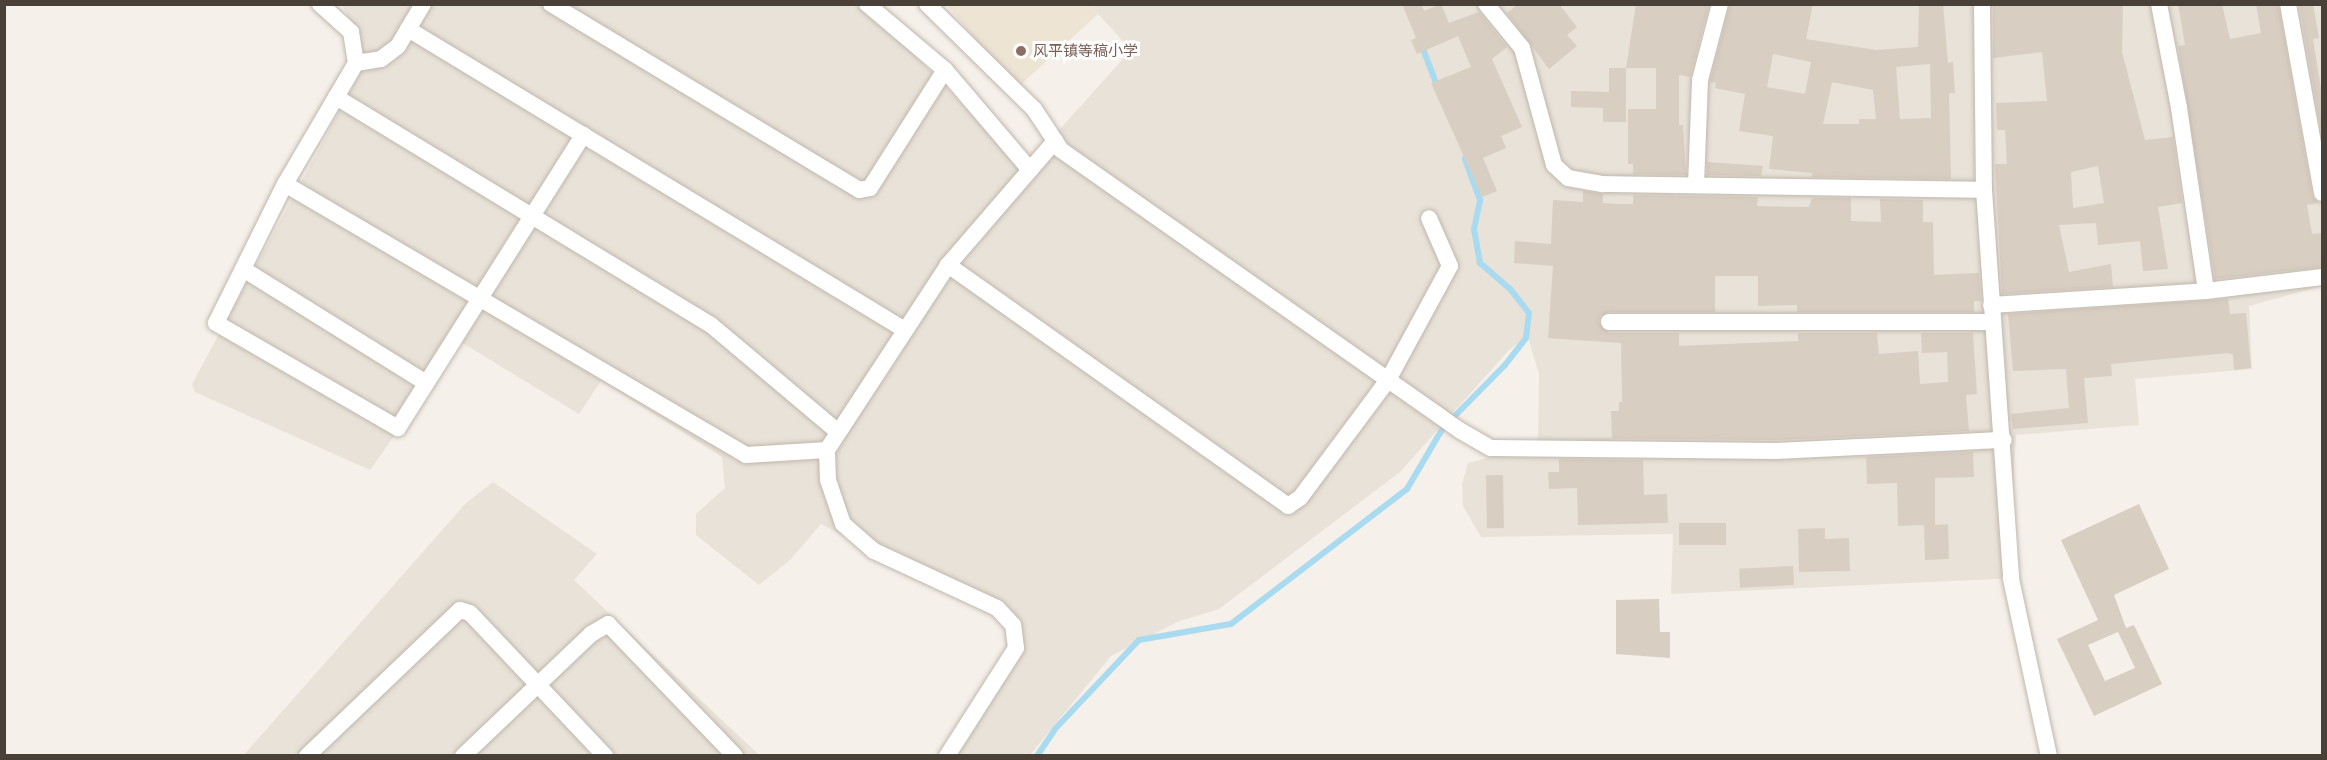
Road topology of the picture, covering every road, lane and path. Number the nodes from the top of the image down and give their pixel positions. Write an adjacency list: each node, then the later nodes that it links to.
1 (320, 4): 12 (street)
2 (423, 4): 11 (street)
3 (551, 4): 13 (street)
4 (867, 4): 13 (street)
5 (927, 4): 16 (street)
6 (1486, 4): 19 (street)
7 (1720, 4): 19 (street)
8 (1982, 4): 20 (street)
9 (2159, 4): 27 (street)
10 (2288, 4): 21 (street)
11 (408, 29): 12 (street); 15 (street)
12 (356, 63): 14 (street)
13 (945, 70): 17 (street)
14 (336, 97): 18 (street); 22 (street)
15 (583, 135): 22 (street); 31 (street)
16 (1055, 141): 17 (street); 32 (street)
17 (1030, 170): 24 (street)
18 (285, 184): 25 (street); 28 (street)
19 (1696, 185): 20 (street)
20 (1984, 190): 29 (street)
21 (2322, 193)
22 (531, 216): 28 (street); 34 (street)
23 (1429, 218): 32 (street)
24 (948, 265): 31 (street); 32 (street)
25 (243, 269): 33 (street); 33 (street)
26 (2322, 277): 27 (street)
27 (2206, 291): 29 (street)
28 (480, 298): 33 (street); 36 (street)
29 (1991, 313): 30 (street); 35 (street)
30 (1609, 322)
31 (905, 330): 34 (street)
32 (1388, 380): 35 (street)
33 (426, 383)
34 (838, 432): 36 (street)
35 (2004, 440): 43 (street)
36 (827, 450): 42 (street)
37 (539, 683): 38 (street); 39 (street); 40 (street); 41 (street)
38 (307, 756)
39 (464, 756)
40 (605, 756)
41 (735, 756)
42 (947, 756)
43 (2049, 756)

